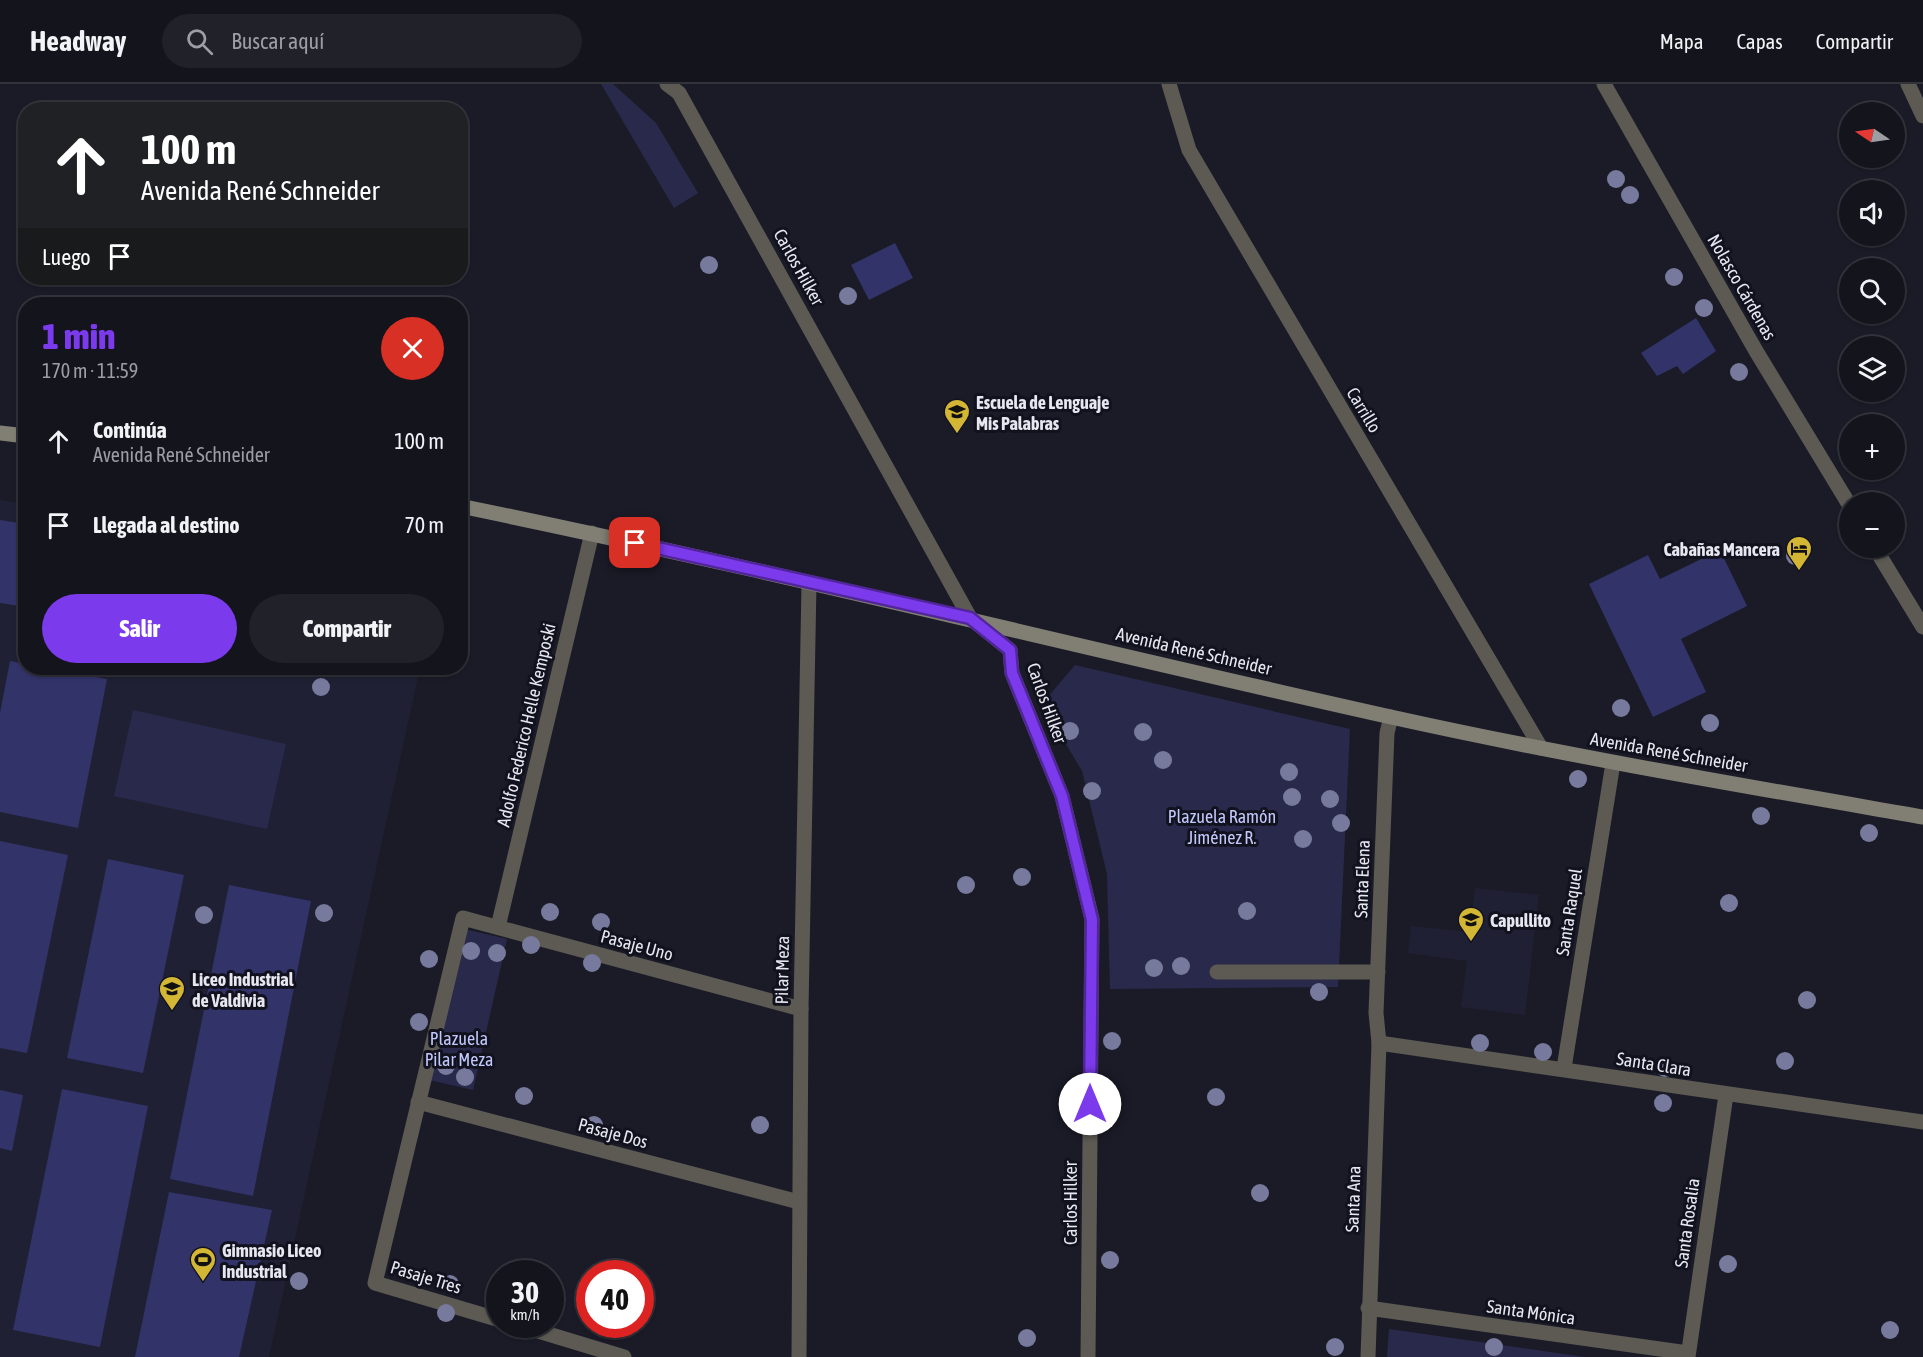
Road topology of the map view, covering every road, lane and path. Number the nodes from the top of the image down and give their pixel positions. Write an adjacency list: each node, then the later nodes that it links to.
1 (667, 84): 13 (street, Carlos Hilker)
2 (1169, 84): 16 (street, Carrillo)
3 (1604, 84): 8 (street, Nolasco Cárdenas)
4 (1908, 84): 5 (street)
5 (1923, 116)
6 (0, 433): 7 (main road)
7 (18, 435)
8 (1842, 492)
9 (468, 508): 10 (main road, Avenida René Schneider)
10 (592, 533): 12 (main road, Avenida René Schneider); 19 (street, Adolfo Federico Helle Kemposki)
11 (1881, 558): 14 (street)
12 (809, 584): 13 (main road, Avenida René Schneider); 22 (street, Pilar Meza)
13 (970, 618): 15 (main road, Avenida René Schneider); 35 (street, Carlos Hilker)
14 (1923, 627)
15 (1391, 717): 16 (main road, Avenida René Schneider); 21 (street, Santa Elena)
16 (1541, 748): 17 (main road, Avenida René Schneider)
17 (1613, 763): 18 (main road, Avenida René Schneider); 24 (street, Santa Raquel)
18 (1923, 817)
19 (498, 927): 22 (street, Pasaje Uno); 26 (street, Pasaje Uno)
20 (1217, 972): 21 (street)
21 (1378, 972): 23 (street, Santa Elena)
22 (801, 1010): 28 (street, Pilar Meza)
23 (1379, 1043): 24 (street, Santa Clara); 29 (street, Santa Ana)
24 (1564, 1068): 25 (street, Santa Clara)
25 (1726, 1095): 27 (street, Santa Clara); 32 (street, Santa Rosalia)
26 (418, 1102): 28 (street, Pasaje Dos); 30 (street, Pasaje Tres)
27 (1923, 1122)
28 (799, 1202): 34 (street, Pilar Meza)
29 (1368, 1308): 32 (street, Santa Mónica); 36 (street, Santa Ana)
30 (486, 1316)
31 (561, 1338): 33 (street)
32 (1688, 1355)
33 (624, 1357)
34 (799, 1357)
35 (1088, 1357)
36 (1368, 1357)

